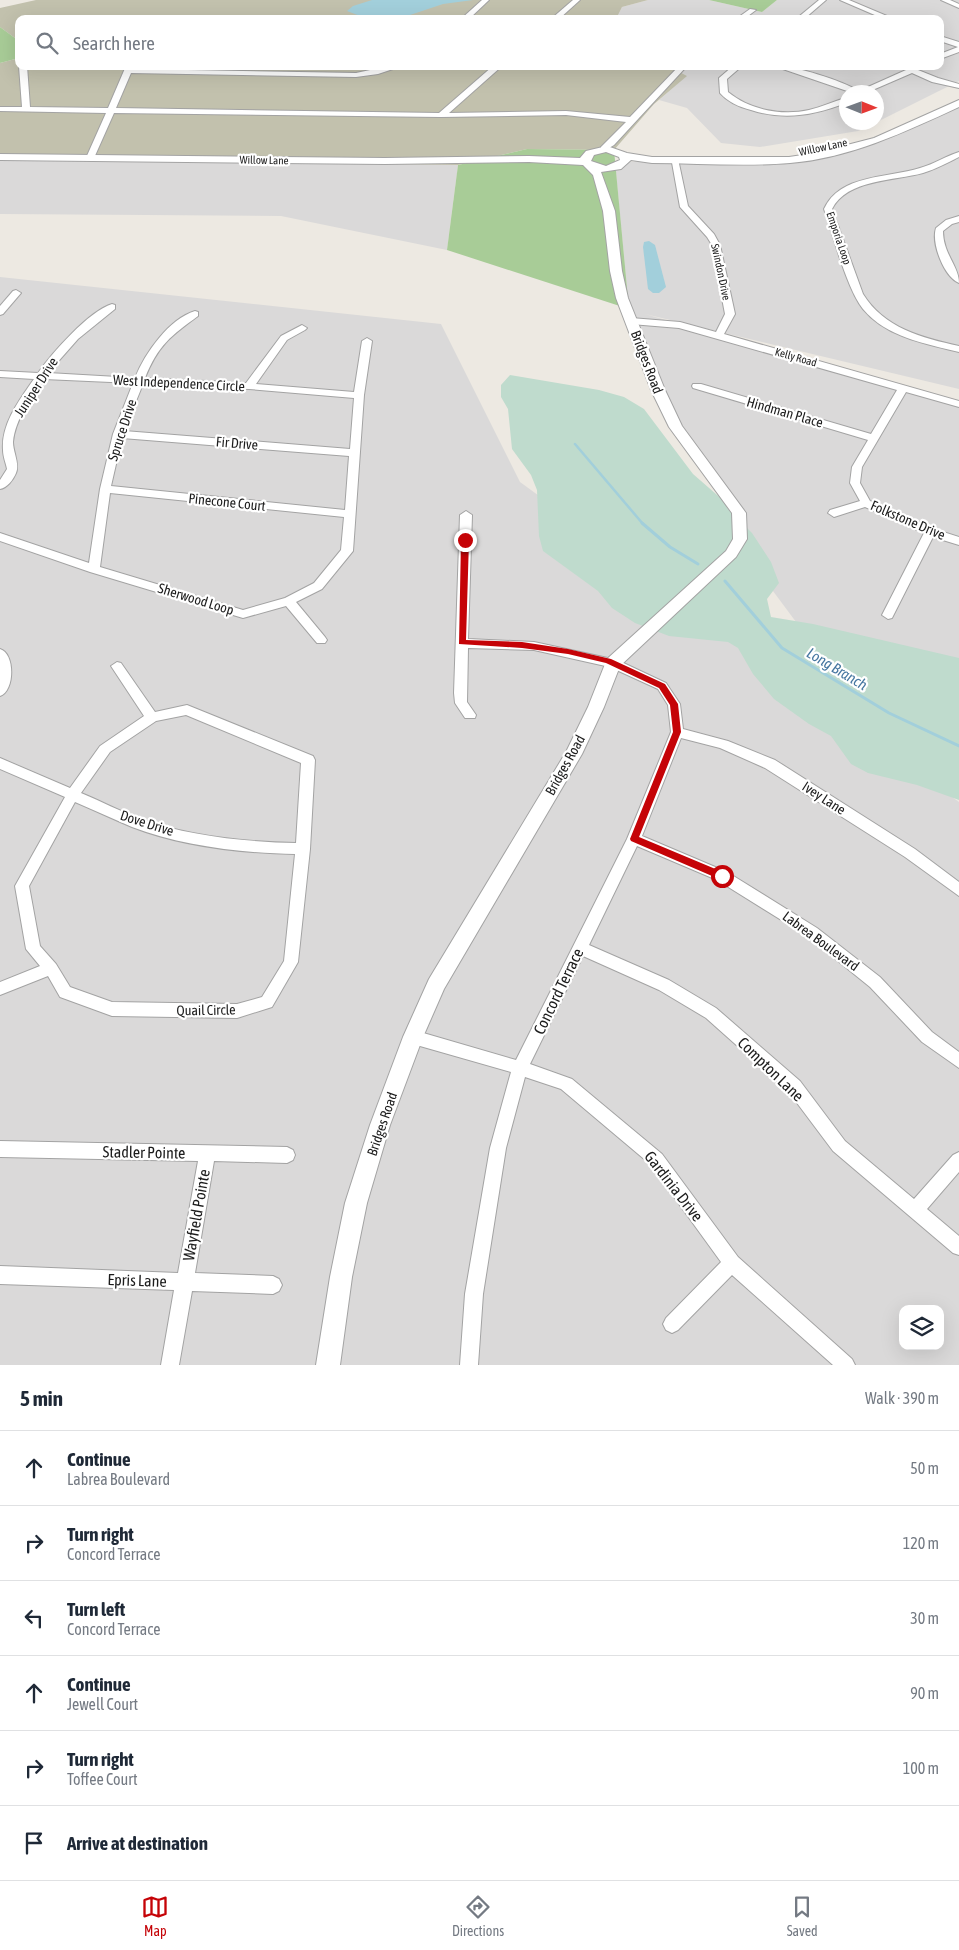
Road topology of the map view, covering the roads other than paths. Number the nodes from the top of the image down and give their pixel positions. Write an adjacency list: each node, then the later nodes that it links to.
1 (486, 0): 8 (street)
2 (577, 0): 9 (street)
3 (823, 0): 11 (street)
4 (843, 0): 12 (street)
5 (945, 0): 6 (street)
6 (959, 6)
7 (752, 10): 10 (street)
8 (469, 15)
9 (559, 15)
10 (745, 15)
11 (804, 15)
12 (881, 15)
13 (944, 39): 14 (street)
14 (959, 45)
15 (959, 49): 16 (street)
16 (944, 55)
17 (23, 70): 34 (street)
18 (129, 70): 35 (street)
19 (167, 70): 20 (street)
20 (385, 70)
21 (493, 70): 36 (street)
22 (679, 70): 37 (street, Bridges Road)
23 (733, 70): 31 (street)
24 (793, 70): 28 (street)
25 (912, 70): 26 (street); 27 (street)
26 (935, 80): 29 (street); 30 (street)
27 (879, 85)
28 (839, 86)
29 (959, 86)
30 (959, 93): 42 (street, Willow Lane)
31 (839, 103)
32 (959, 103): 42 (street, Willow Lane)
33 (0, 109): 34 (street)
34 (26, 110): 35 (street)
35 (110, 112): 36 (street); 41 (street)
36 (441, 115): 37 (street)
37 (630, 122): 38 (street, Bridges Road); 45 (street, Bridges Road)
38 (604, 150): 44 (street); 45 (street)
39 (959, 154): 57 (street, Emporia Loop)
40 (0, 157): 41 (street, Willow Lane)
41 (90, 158): 44 (street, Willow Lane)
42 (767, 158): 43 (street, Willow Lane)
43 (674, 159): 45 (street, Willow Lane); 55 (street, Swindon Drive)
44 (589, 160): 45 (street, Willow Lane); 46 (street, Bridges Road)
45 (621, 161): 46 (street, Bridges Road)
46 (609, 211): 53 (street, Bridges Road)
47 (959, 219): 48 (street)
48 (959, 280)
49 (16, 293): 51 (street)
50 (112, 307): 59 (street, Juniper Drive)
51 (0, 312)
52 (195, 314): 60 (street, Spruce Drive)
53 (631, 321): 55 (street, Kelly Road); 84 (street, Bridges Road)
54 (302, 328): 61 (street)
55 (719, 335): 63 (street, Kelly Road)
56 (367, 341): 64 (street, Sherwood Loop)
57 (959, 349)
58 (0, 374): 59 (street, West Independence Circle)
59 (40, 376): 60 (street, West Independence Circle); 69 (street, Juniper Drive)
60 (140, 380): 61 (street, West Independence Circle); 66 (street, Spruce Drive)
61 (249, 386): 64 (street, West Independence Circle)
62 (697, 386): 67 (street, Hindman Place)
63 (903, 388): 65 (street, Kelly Road); 67 (street, Folkstone Drive)
64 (359, 395): 68 (street, Sherwood Loop)
65 (959, 404)
66 (118, 434): 68 (street, Fir Drive); 70 (street, Spruce Drive)
67 (873, 438): 71 (street, Folkstone Drive)
68 (355, 453): 73 (street, Sherwood Loop)
69 (0, 486)
70 (105, 489): 73 (street, Pinecone Court); 78 (street, Spruce Drive)
71 (866, 503): 72 (street); 75 (street, Folkstone Drive)
72 (834, 513)
73 (350, 514): 79 (street, Sherwood Loop)
74 (466, 515): 82 (street)
75 (930, 532): 77 (street, Folkstone Drive); 80 (street)
76 (0, 537): 78 (street, Sherwood Loop)
77 (959, 541)
78 (94, 569): 79 (street, Sherwood Loop)
79 (289, 601): 81 (street)
80 (888, 615)
81 (321, 640)
82 (462, 642): 84 (street, Concord Terrace); 87 (street)
83 (0, 653): 86 (street)
84 (613, 663): 89 (street, Concord Terrace); 98 (street, Bridges Road)
85 (117, 666): 88 (street)
86 (0, 691)
87 (470, 715)
88 (152, 717): 91 (street, Quail Circle); 93 (street, Quail Circle)
89 (677, 732): 92 (street, Concord Terrace); 94 (street, Ivey Lane)
90 (0, 763): 91 (street, Dove Drive)
91 (73, 794): 93 (street, Dove Drive); 96 (street, Quail Circle)
92 (634, 839): 95 (street, Concord Terrace); 99 (street, Labrea Boulevard)
93 (302, 849): 96 (street, Quail Circle)
94 (959, 890)
95 (579, 947): 100 (street, Concord Terrace); 105 (street, Compton Lane)
96 (51, 968): 97 (street)
97 (0, 989)
98 (413, 1037): 100 (street, Gardinia Drive); 113 (street, Bridges Road)
99 (959, 1061)
100 (520, 1068): 107 (street, Gardinia Drive); 114 (street, Concord Terrace)
101 (0, 1149): 102 (street, Stadler Pointe)
102 (207, 1154): 103 (street, Stadler Pointe); 109 (street, Wayfield Pointe)
103 (287, 1155)
104 (959, 1160): 105 (street)
105 (916, 1209): 106 (street, Compton Lane)
106 (959, 1247)
107 (732, 1263): 111 (street); 115 (street, Gardinia Drive)
108 (0, 1275): 109 (street, Epris Lane)
109 (184, 1281): 110 (street, Epris Lane); 112 (street, Wayfield Pointe)
110 (273, 1285)
111 (672, 1324)
112 (170, 1365)
113 (328, 1365)
114 (469, 1365)
115 (846, 1365)

